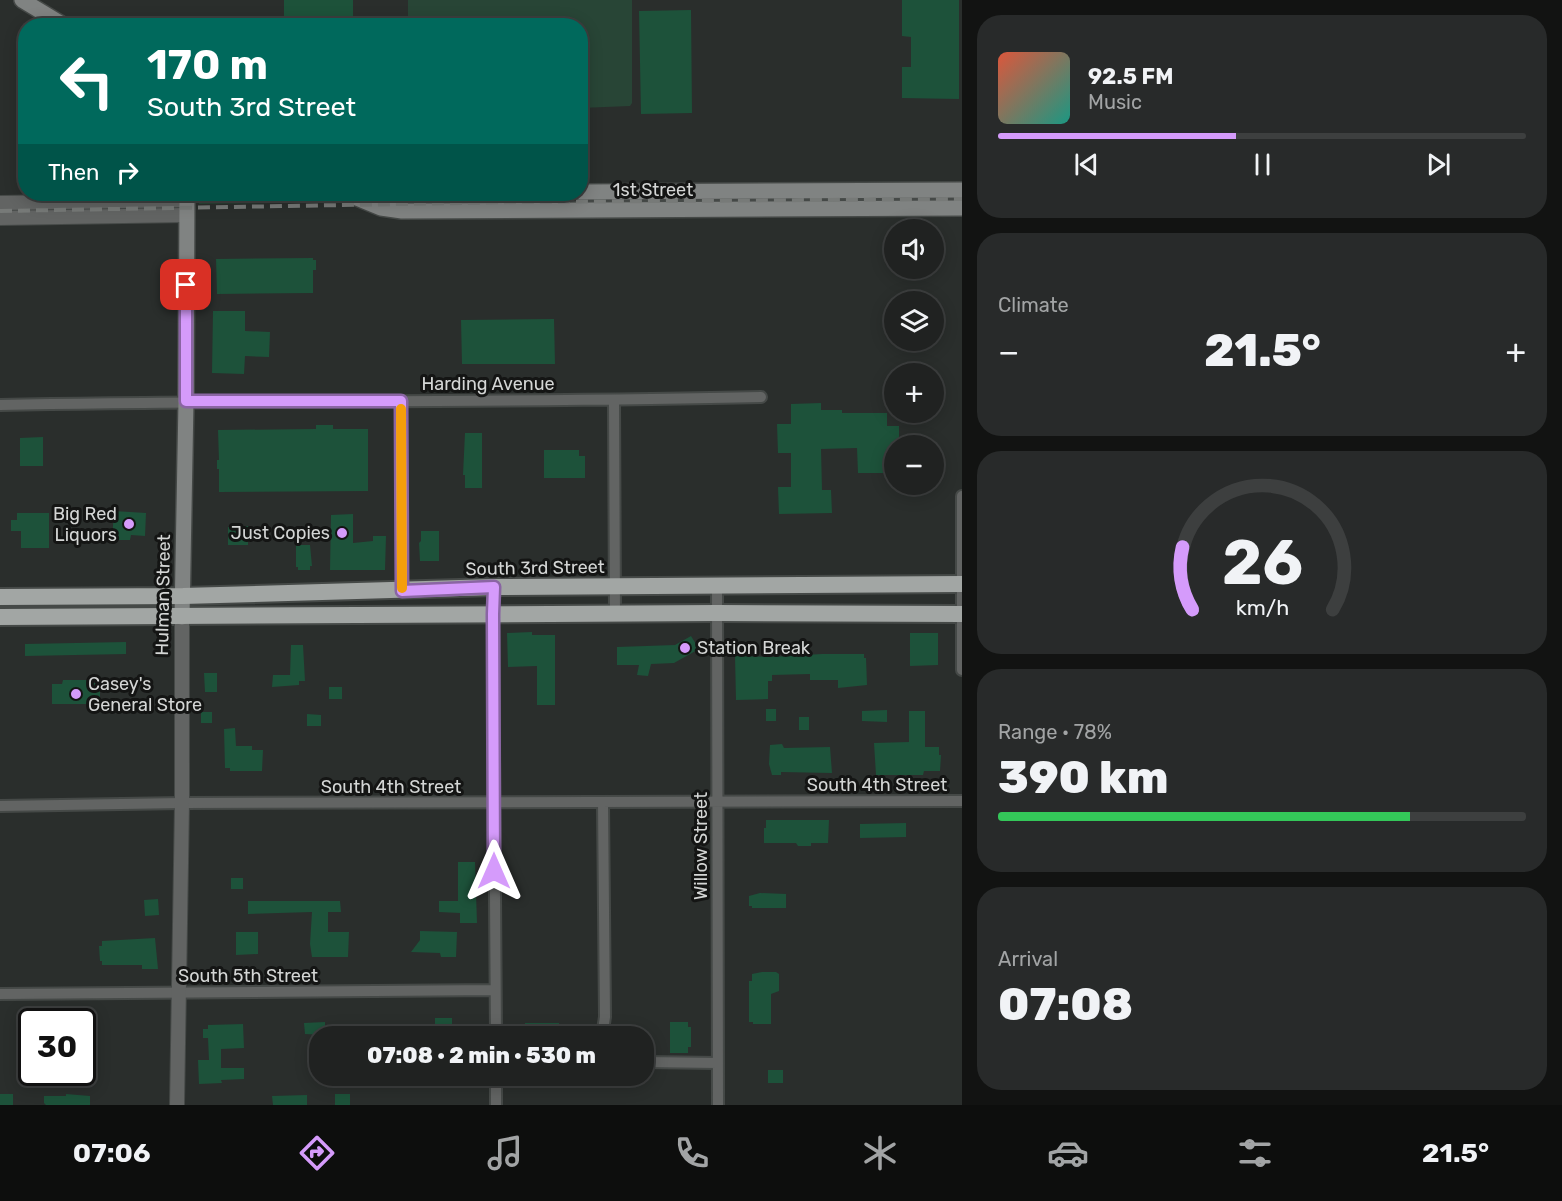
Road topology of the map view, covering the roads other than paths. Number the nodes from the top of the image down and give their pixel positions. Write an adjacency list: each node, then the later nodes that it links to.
1 (22, 0): 2 (main road)
2 (54, 18)
3 (962, 190): 4 (main road, 1st Street)
4 (588, 192)
5 (364, 201): 8 (main road, 1st Street)
6 (0, 203): 7 (street)
7 (187, 203): 9 (street); 12 (main road, Hulman Street)
8 (962, 208)
9 (0, 218)
10 (760, 397): 11 (street, Harding Avenue)
11 (614, 400): 13 (street, Harding Avenue); 17 (street)
12 (186, 401): 13 (street, Harding Avenue); 14 (street, Harding Avenue); 21 (main road, Hulman Street)
13 (401, 401): 20 (street)
14 (0, 405)
15 (962, 496): 16 (street)
16 (962, 584): 19 (highway, South 3rd Street); 26 (street)
17 (615, 586): 18 (highway, South 3rd Street); 19 (highway, South 3rd Street); 25 (street)
18 (494, 587): 20 (highway, South 3rd Street); 24 (street)
19 (717, 587): 23 (street, Willow Street)
20 (402, 591): 21 (highway, South 3rd Street)
21 (183, 596): 22 (highway, South 3rd Street); 28 (main road, Hulman Street)
22 (0, 597)
23 (717, 612): 25 (highway); 26 (highway); 31 (street, Willow Street)
24 (493, 614): 25 (highway); 28 (highway); 33 (street)
25 (615, 614)
26 (962, 614): 29 (street)
27 (0, 617): 28 (highway)
28 (182, 617): 32 (street, Hulman Street)
29 (962, 670)
30 (962, 801): 31 (street, South 4th Street)
31 (717, 802): 34 (street, South 4th Street); 42 (street, Willow Street)
32 (182, 803): 33 (street, South 4th Street); 35 (street, South 4th Street); 37 (street, Hulman Street)
33 (494, 803): 34 (street, South 4th Street); 36 (street)
34 (603, 803): 40 (street)
35 (0, 806)
36 (495, 990): 37 (street, South 5th Street); 39 (street)
37 (179, 993): 38 (street, South 5th Street); 44 (street, Hulman Street)
38 (0, 994)
39 (496, 1026)
40 (604, 1026)
41 (654, 1062): 42 (street)
42 (718, 1063): 46 (street, Willow Street)
43 (496, 1086): 45 (street)
44 (177, 1105)
45 (496, 1105)
46 (718, 1105)

